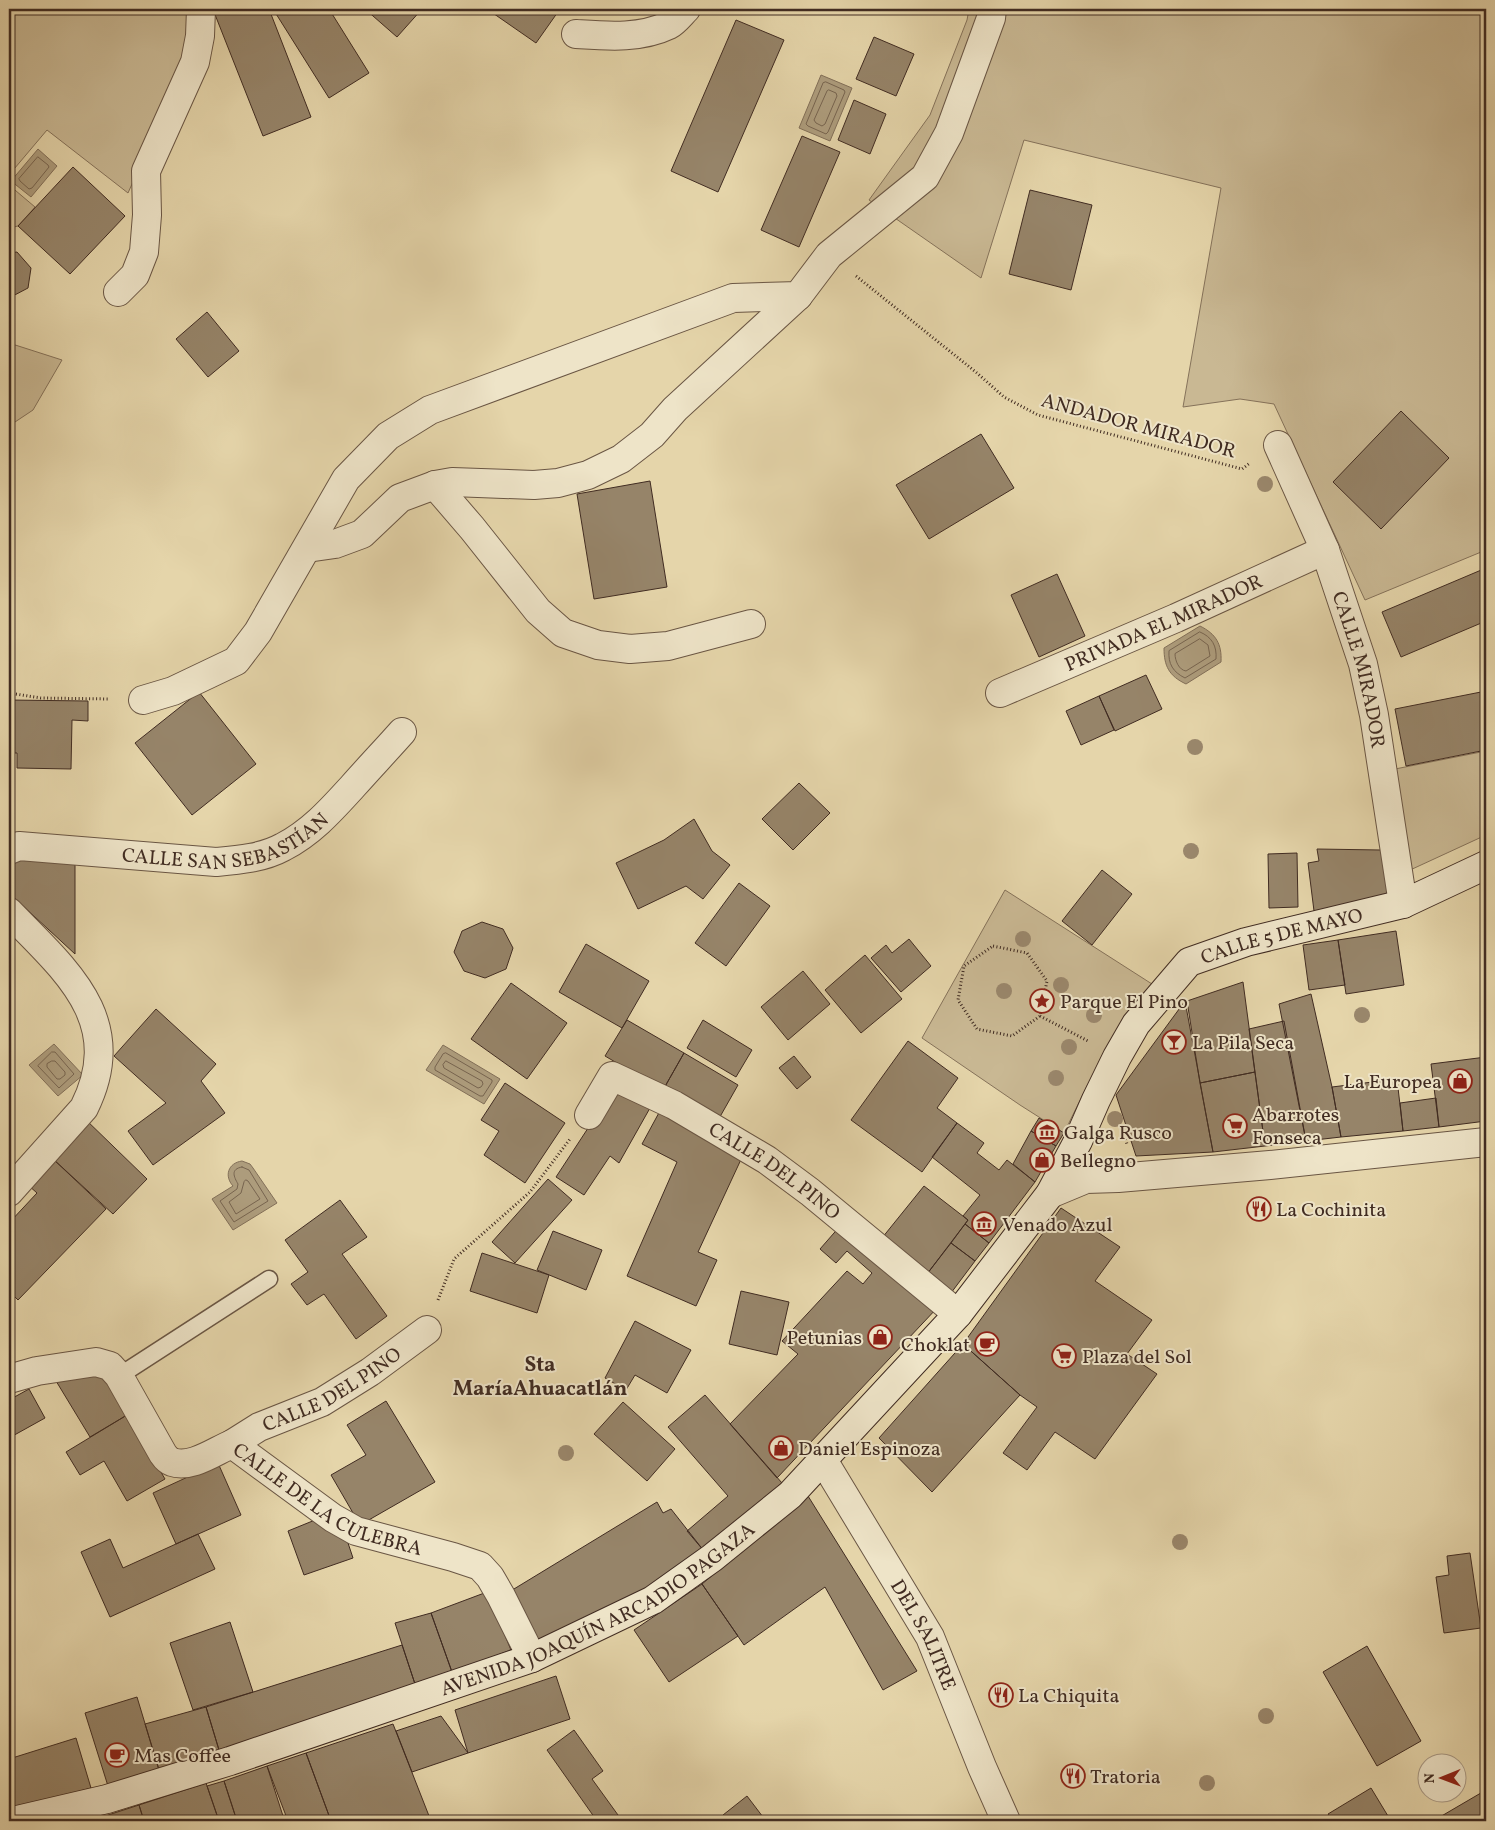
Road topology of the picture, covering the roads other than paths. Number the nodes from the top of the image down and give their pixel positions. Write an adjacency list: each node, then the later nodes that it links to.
1 (201, 9): 5 (street)
2 (686, 9): 4 (street)
3 (992, 9): 6 (street)
4 (576, 34)
5 (118, 292)
6 (798, 296): 8 (street); 9 (street)
7 (1278, 445): 10 (street, CALLE MIRADOR)
8 (435, 485): 9 (street); 11 (street)
9 (307, 548): 13 (street)
10 (1325, 550): 12 (street, PRIVADA EL MIRADOR); 17 (street, CALLE MIRADOR)
11 (750, 624)
12 (1000, 693)
13 (143, 700)
14 (402, 732): 15 (street, CALLE SAN SEBASTÍAN)
15 (9, 850)
16 (1486, 864): 17 (street, CALLE 5 DE MAYO)
17 (1403, 904): 22 (street, CALLE 5 DE MAYO)
18 (9, 912): 21 (street)
19 (588, 1115): 24 (street, CALLE DEL PINO)
20 (1486, 1142): 22 (street)
21 (9, 1192)
22 (1050, 1194): 24 (street, AVENIDA JOAQUÍN ARCADIO PAGAZA)
23 (269, 1279): 26 (lane)
24 (958, 1314): 29 (street, AVENIDA JOAQUÍN ARCADIO PAGAZA)
25 (426, 1330): 28 (street, CALLE DEL PINO)
26 (119, 1376): 27 (street, CALLE DE LA CULEBRA); 28 (street, CALLE DE LA CULEBRA)
27 (9, 1379)
28 (232, 1444): 30 (street, CALLE DE LA CULEBRA)
29 (823, 1460): 30 (street, AVENIDA JOAQUÍN ARCADIO PAGAZA); 32 (street, DEL SALITRE)
30 (532, 1658): 31 (street, AVENIDA JOAQUÍN ARCADIO PAGAZA)
31 (13, 1821)
32 (1006, 1821)

